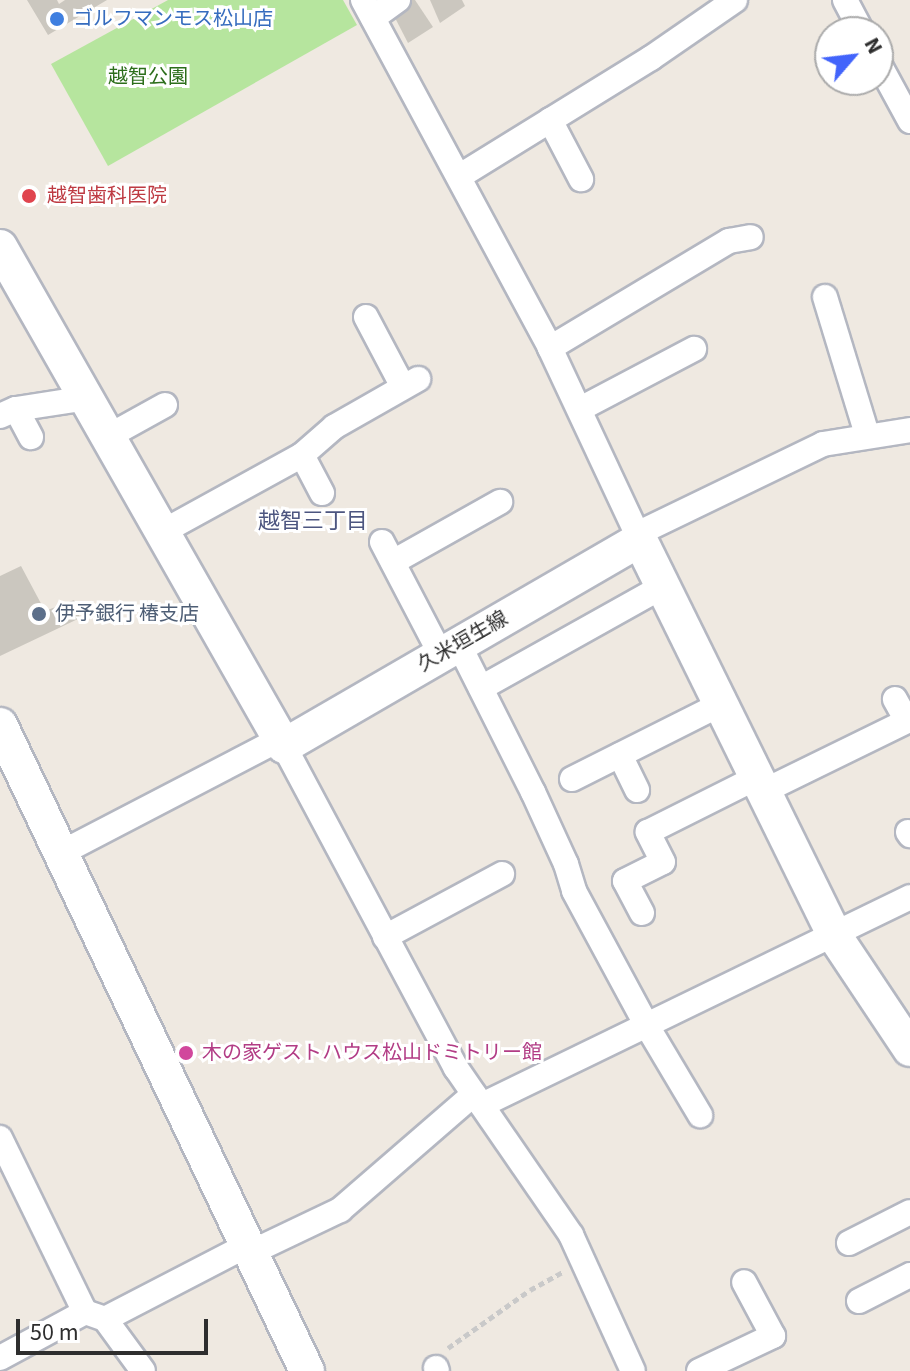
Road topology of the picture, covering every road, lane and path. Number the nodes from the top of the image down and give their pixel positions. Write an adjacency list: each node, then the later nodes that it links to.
1 (398, 0): 3 (street)
2 (735, 0): 4 (street)
3 (368, 9): 8 (street)
4 (702, 9): 6 (street)
5 (894, 92): 7 (street)
6 (550, 120): 8 (street); 9 (street)
7 (910, 121)
8 (460, 176): 14 (street)
9 (581, 179)
10 (751, 237): 14 (street)
11 (0, 247): 16 (main road)
12 (825, 297): 21 (street)
13 (366, 317): 24 (street)
14 (550, 348): 18 (street)
15 (694, 349): 18 (street)
16 (88, 398): 19 (street); 22 (main road)
17 (165, 405): 22 (street)
18 (580, 409): 28 (street)
19 (8, 412): 23 (street)
20 (910, 430): 21 (street)
21 (867, 434): 28 (street)
22 (109, 436): 27 (main road)
23 (31, 437)
24 (302, 455): 25 (street); 27 (street)
25 (322, 493)
26 (500, 502): 30 (street)
27 (164, 531): 35 (main road)
28 (639, 537): 29 (main road); 30 (main road, 久米垣生線)
29 (662, 587): 31 (street); 33 (main road)
30 (450, 650): 31 (street); 35 (main road, 久米垣生線)
31 (481, 688): 46 (street)
32 (895, 699): 38 (street)
33 (719, 705): 36 (street); 38 (main road)
34 (0, 725): 40 (main road)
35 (282, 742): 40 (street); 45 (street)
36 (620, 755): 37 (street); 39 (street)
37 (572, 779)
38 (759, 785): 43 (street); 44 (main road)
39 (637, 790)
40 (61, 853): 53 (main road)
41 (502, 874): 45 (street)
42 (910, 897): 44 (street)
43 (642, 913)
44 (834, 935): 46 (street); 47 (main road)
45 (385, 937): 48 (street)
46 (647, 1026): 48 (street); 49 (street)
47 (910, 1049)
48 (478, 1100): 53 (street); 54 (street)
49 (700, 1115)
50 (0, 1138): 58 (street)
51 (910, 1212): 52 (street)
52 (849, 1243)
53 (250, 1248): 58 (street); 62 (main road)
54 (583, 1260): 60 (path); 63 (street)
55 (910, 1275): 57 (street)
56 (744, 1282): 64 (street)
57 (859, 1301)
58 (95, 1315): 59 (street); 61 (street)
59 (0, 1358)
60 (437, 1365)
61 (143, 1371)
62 (307, 1371)
63 (633, 1371)
64 (699, 1371)

